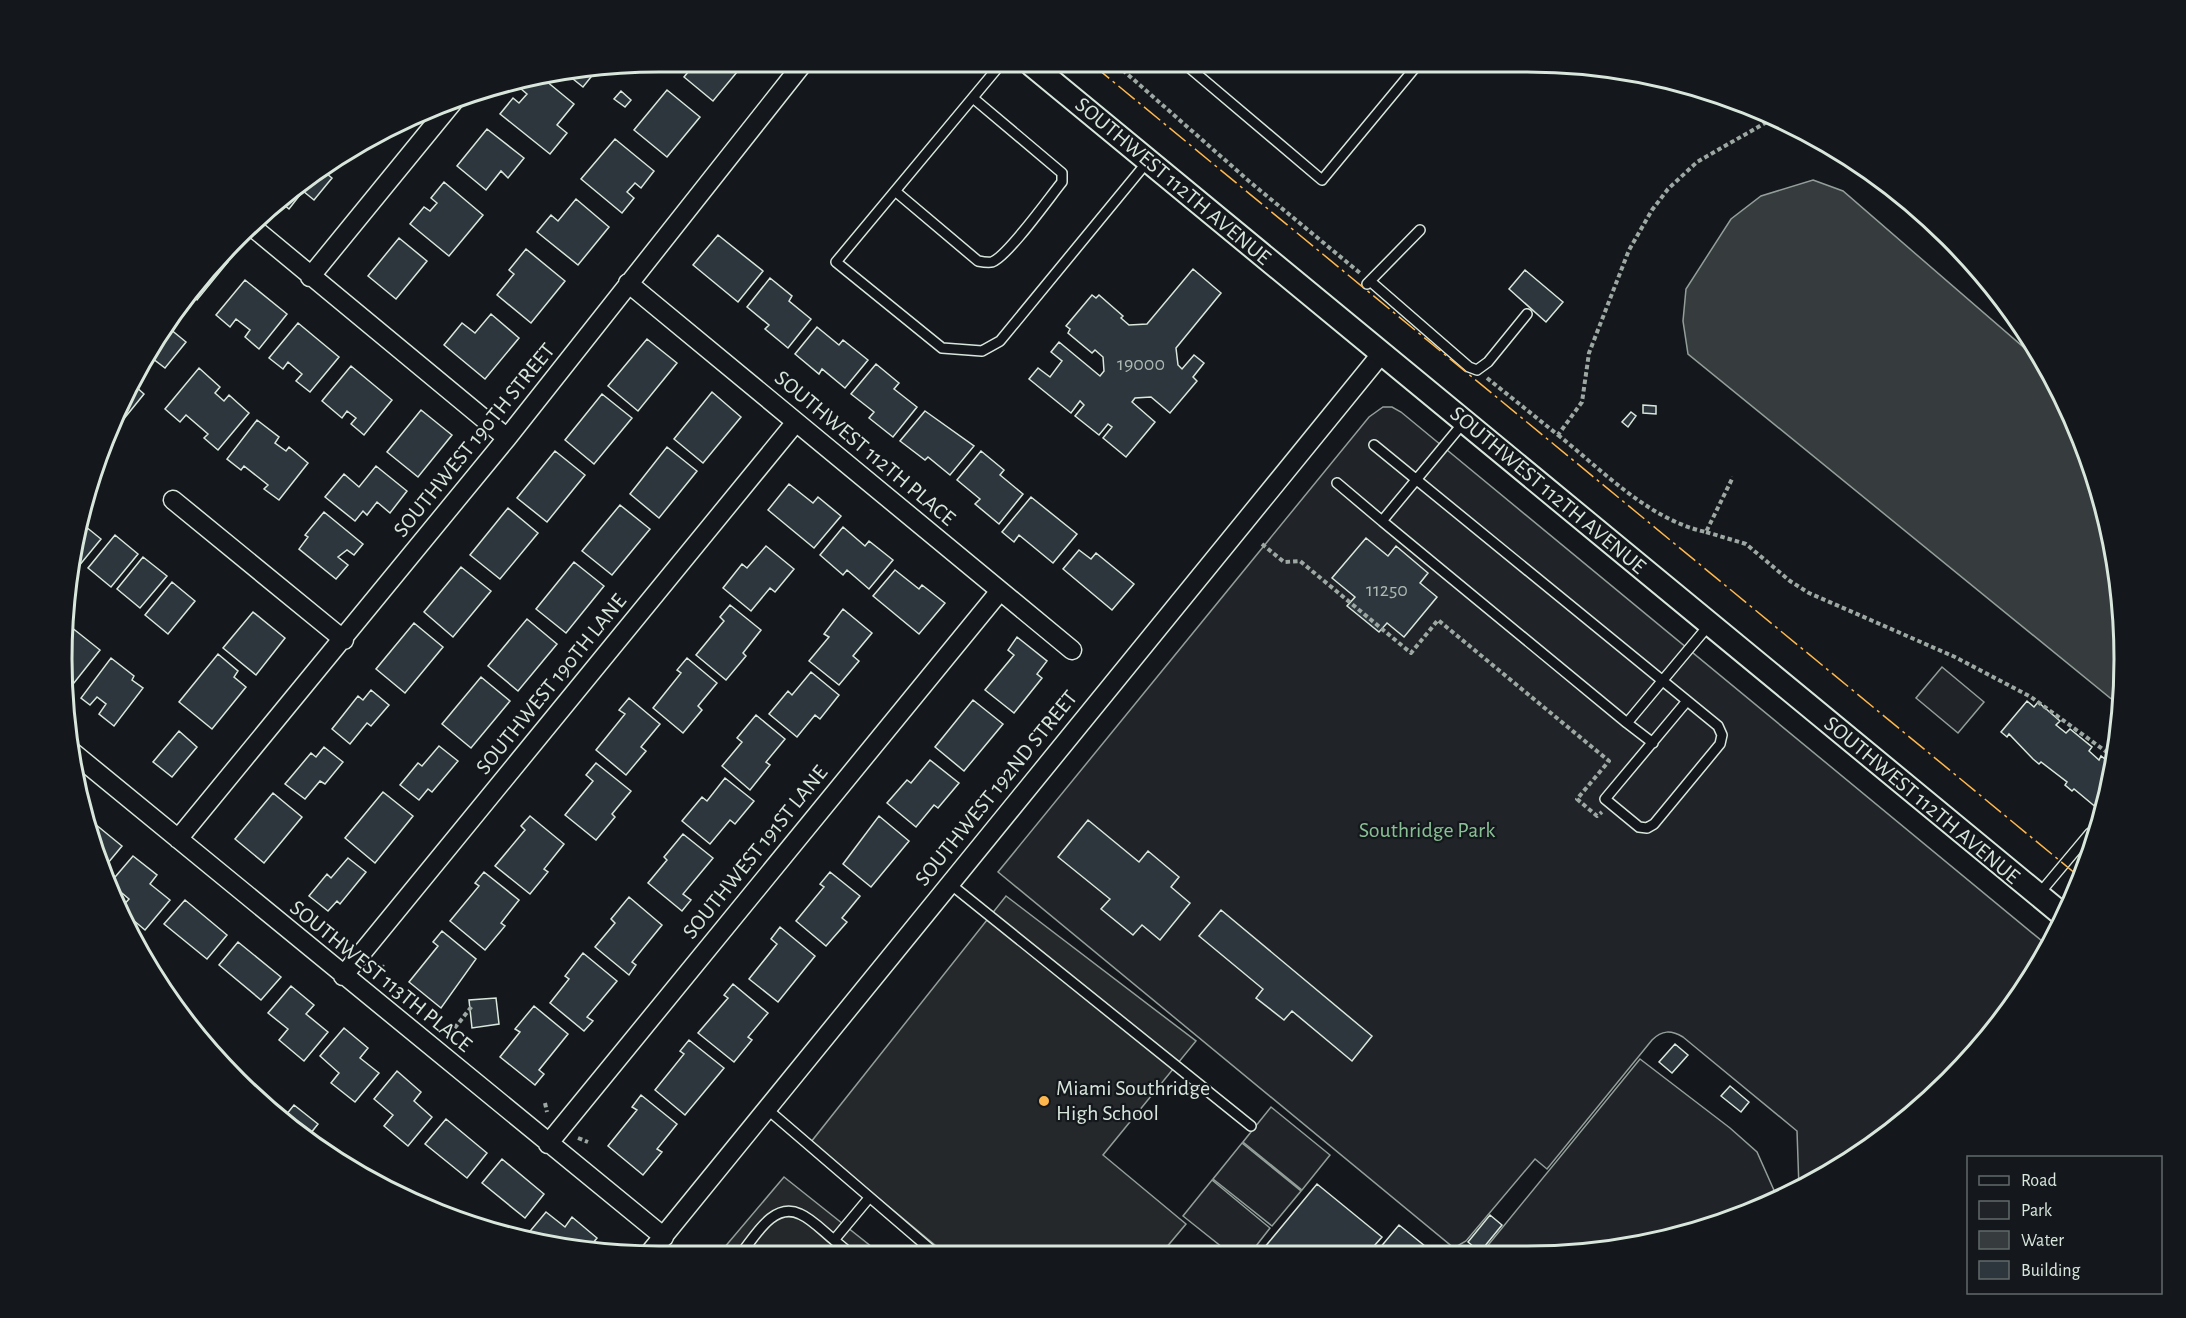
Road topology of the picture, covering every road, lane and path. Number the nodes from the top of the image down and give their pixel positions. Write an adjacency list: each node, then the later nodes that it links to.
1 (796, 72): 16 (street, SOUTHWEST 190TH STREET)
2 (994, 72): 7 (lane)
3 (1040, 72): 10 (street, SOUTHWEST 112TH AVENUE)
4 (1126, 72): 15 (path)
5 (1194, 72): 6 (lane)
6 (1412, 72)
7 (973, 98): 11 (lane); 11 (lane)
8 (444, 113): 14 (street)
9 (1765, 123): 22 (path)
10 (1148, 161): 11 (lane); 18 (street, SOUTHWEST 112TH AVENUE)
11 (895, 191)
12 (1420, 230): 15 (lane)
13 (257, 231): 14 (street)
14 (310, 277): 23 (street)
15 (1367, 280): 19 (lane)
16 (628, 283): 20 (street, SOUTHWEST 112TH PLACE); 23 (street, SOUTHWEST 190TH STREET)
17 (1527, 314): 19 (lane)
18 (1382, 352): 21 (street, SOUTHWEST 112TH AVENUE); 45 (street, SOUTHWEST 192ND STREET)
19 (1477, 370): 22 (path)
20 (796, 422): 32 (street, SOUTHWEST 112TH PLACE); 50 (street, SOUTHWEST 190TH LANE)
21 (1464, 422): 26 (lane); 33 (street, SOUTHWEST 112TH AVENUE)
22 (1558, 435): 30 (path)
23 (507, 438): 34 (street, SOUTHWEST 190TH STREET)
24 (1374, 445): 26 (lane)
25 (1733, 477): 30 (path)
26 (1416, 480): 29 (lane); 36 (lane)
27 (1337, 483): 29 (lane)
28 (173, 500): 34 (street)
29 (1382, 521): 38 (lane)
30 (1706, 532): 40 (path)
31 (1262, 543): 42 (path)
32 (999, 591): 35 (street, SOUTHWEST 112TH PLACE); 59 (street, SOUTHWEST 191ST LANE)
33 (1709, 624): 36 (lane); 46 (street, SOUTHWEST 112TH AVENUE)
34 (344, 640): 44 (street, SOUTHWEST 190TH STREET)
35 (1072, 650)
36 (1661, 682): 37 (lane); 38 (lane)
37 (1687, 701): 39 (lane); 39 (lane)
38 (1627, 723): 39 (lane)
39 (1653, 743)
40 (2107, 752)
41 (81, 759): 44 (street, SOUTHWEST 113TH PLACE)
42 (1602, 811)
43 (2086, 838): 46 (lane)
44 (178, 839): 50 (street, SOUTHWEST 113TH PLACE)
45 (949, 883): 54 (street, SOUTHWEST 192ND STREET); 56 (lane)
46 (2038, 895): 47 (street, SOUTHWEST 112TH AVENUE)
47 (2057, 910)
48 (374, 964): 49 (path)
49 (384, 967)
50 (343, 976): 59 (street, SOUTHWEST 113TH PLACE)
51 (472, 1006): 52 (path)
52 (450, 1034)
53 (545, 1103): 55 (path)
54 (767, 1109): 60 (lane); 61 (street, SOUTHWEST 192ND STREET)
55 (547, 1112)
56 (1251, 1125)
57 (578, 1138): 58 (path)
58 (588, 1142)
59 (548, 1144): 61 (street, SOUTHWEST 113TH PLACE)
60 (869, 1198): 62 (lane); 66 (lane)
61 (663, 1237): 63 (street, SOUTHWEST 192ND STREET)
62 (834, 1240): 64 (lane); 65 (lane)
63 (656, 1246)
64 (751, 1246)
65 (841, 1246)
66 (926, 1246)

